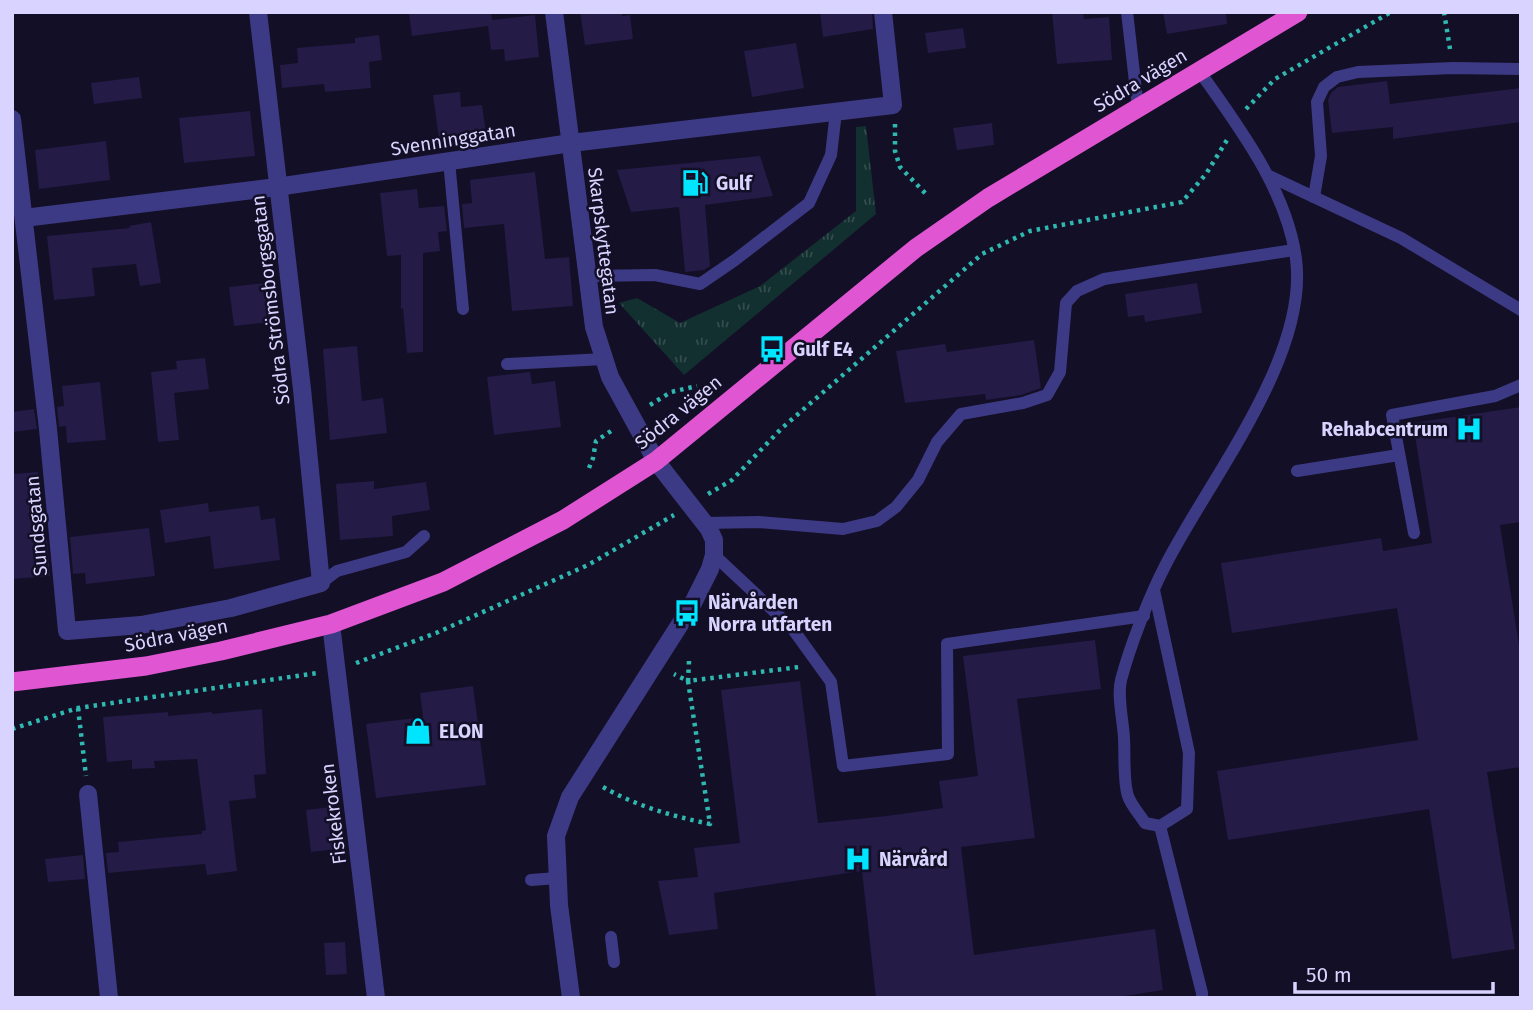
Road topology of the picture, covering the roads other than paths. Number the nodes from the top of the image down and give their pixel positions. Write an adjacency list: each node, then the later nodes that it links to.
1 (258, 12): 14 (street, Södra Strömsborgsgatan)
2 (554, 12): 11 (street, Skarpskyttegatan)
3 (883, 12): 9 (street, Svenninggatan)
4 (1127, 12): 8 (lane)
5 (1298, 12): 7 (highway, Södra vägen)
6 (1521, 69): 15 (lane)
7 (1200, 72): 8 (highway, Södra vägen); 13 (lane)
8 (1138, 108): 25 (highway, Södra vägen)
9 (836, 112): 11 (street, Svenninggatan); 18 (lane)
10 (12, 119): 16 (street, Sundsgatan)
11 (571, 143): 12 (street, Svenninggatan); 18 (street, Skarpskyttegatan)
12 (449, 161): 14 (street, Svenninggatan); 19 (lane)
13 (1269, 176): 15 (lane); 17 (lane)
14 (277, 187): 16 (street, Svenninggatan); 31 (street, Södra Strömsborgsgatan)
15 (1314, 197): 20 (lane)
16 (24, 219): 31 (street, Sundsgatan)
17 (1294, 250): 27 (lane); 32 (lane)
18 (588, 276): 21 (street, Skarpskyttegatan)
19 (463, 309)
20 (1521, 310)
21 (604, 359): 22 (lane); 25 (street, Skarpskyttegatan)
22 (507, 364)
23 (1521, 385): 24 (lane)
24 (1399, 455): 26 (lane); 28 (lane)
25 (656, 461): 27 (street, Skarpskyttegatan); 34 (highway, Södra vägen)
26 (1297, 471)
27 (705, 523): 30 (street)
28 (1414, 533)
29 (424, 536): 31 (lane)
30 (714, 555): 33 (lane); 38 (street)
31 (321, 583)
32 (1154, 590): 33 (lane); 37 (lane)
33 (1144, 616): 37 (lane)
34 (331, 624): 35 (highway, Södra vägen); 43 (street, Fiskekroken)
35 (12, 682)
36 (88, 794): 42 (street)
37 (1160, 826): 45 (lane)
38 (557, 878): 39 (lane); 44 (street)
39 (531, 880)
40 (611, 937): 41 (lane)
41 (614, 962)
42 (109, 998)
43 (376, 998)
44 (571, 998)
45 (1202, 998)

